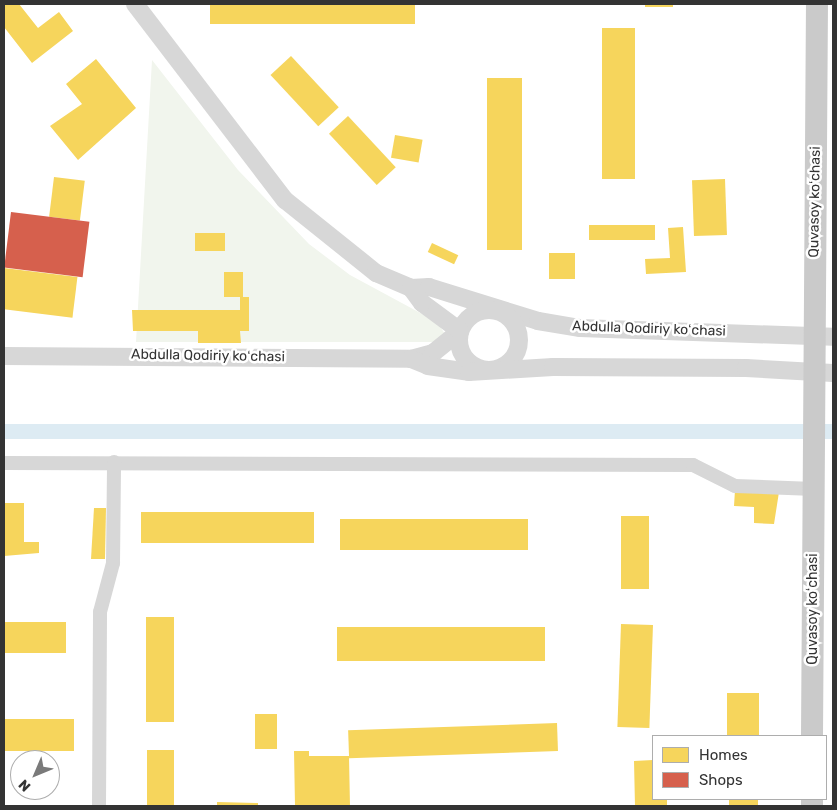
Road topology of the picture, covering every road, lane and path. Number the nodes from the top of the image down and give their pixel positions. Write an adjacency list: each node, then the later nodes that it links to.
1 (135, 4): 3 (street, Abdulla Qodiriy koʻchasi)
2 (817, 4): 6 (main road, Quvasoy koʻchasi)
3 (411, 288): 4 (street, Abdulla Qodiriy koʻchasi); 5 (street, Abdulla Qodiriy koʻchasi)
4 (498, 309): 5 (street); 6 (street, Abdulla Qodiriy koʻchasi); 9 (street)
5 (460, 331): 8 (street, Abdulla Qodiriy koʻchasi); 9 (street)
6 (823, 335): 10 (main road, Quvasoy koʻchasi)
7 (4, 356): 8 (street, Abdulla Qodiriy koʻchasi)
8 (411, 359): 9 (street, Abdulla Qodiriy koʻchasi)
9 (494, 369): 10 (street, Abdulla Qodiriy koʻchasi)
10 (823, 373): 13 (main road, Quvasoy koʻchasi)
11 (114, 462): 12 (street); 13 (street); 15 (street)
12 (4, 463)
13 (814, 478): 14 (main road, Quvasoy koʻchasi)
14 (812, 735)
15 (99, 806)

